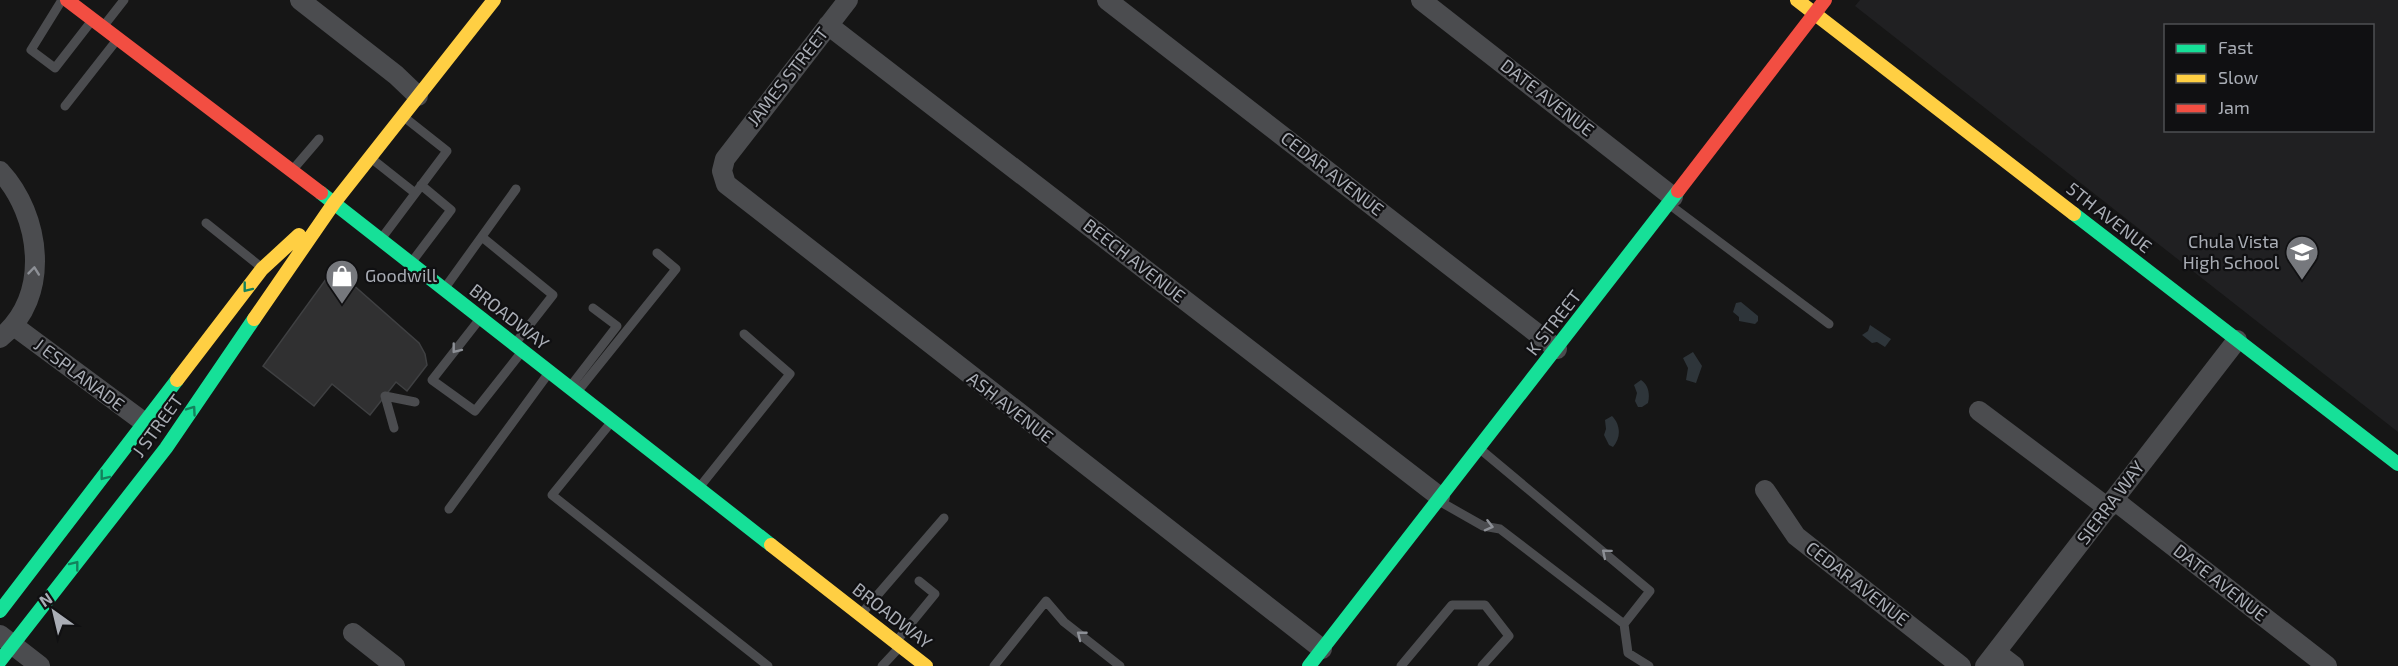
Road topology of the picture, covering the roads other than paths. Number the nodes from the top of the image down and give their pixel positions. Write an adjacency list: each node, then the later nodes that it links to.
1 (62, 0): 12 (lane)
2 (66, 0): 12 (main road, BROADWAY)
3 (124, 0): 12 (lane)
4 (300, 0): 15 (street)
5 (494, 0): 15 (main road, J STREET)
6 (848, 0): 13 (street, JAMES STREET)
7 (1107, 0): 41 (street, CEDAR AVENUE)
8 (1421, 0): 25 (street, DATE AVENUE)
9 (1797, 0): 11 (main road, 5TH AVENUE)
10 (1825, 0): 11 (main road, K STREET)
11 (1815, 13): 25 (main road, K STREET); 39 (main road, 5TH AVENUE)
12 (98, 24): 14 (main road, BROADWAY)
13 (828, 26): 19 (street, JAMES STREET); 53 (street, BEECH AVENUE)
14 (118, 39): 16 (lane); 22 (main road, BROADWAY)
15 (418, 96): 17 (main road, J STREET)
16 (65, 106)
17 (402, 116): 20 (main road, J STREET); 23 (lane)
18 (319, 139): 22 (lane)
19 (729, 154): 64 (street, ASH AVENUE)
20 (370, 158): 23 (lane); 26 (main road, J STREET)
21 (0, 171): 37 (street, one-way to 21)
22 (292, 171): 26 (main road, BROADWAY)
23 (418, 189): 29 (lane); 31 (lane)
24 (516, 189): 28 (lane)
25 (1671, 200): 36 (lane); 41 (main road, K STREET)
26 (334, 203): 29 (main road, BROADWAY); 32 (main road, J STREET); 62 (main road, J STREET, one-way to 26)
27 (206, 223): 32 (lane)
28 (482, 237): 33 (lane); 40 (lane)
29 (381, 239): 31 (main road, BROADWAY)
30 (657, 253): 43 (lane)
31 (411, 263): 33 (main road, BROADWAY)
32 (262, 269): 47 (main road, J STREET, one-way to 47)
33 (444, 289): 35 (main road, BROADWAY)
34 (593, 308): 43 (lane)
35 (480, 318): 40 (main road, BROADWAY); 40 (lane, one-way to 40)
36 (1829, 324)
37 (7, 332): 47 (street, J ESPLANADE)
38 (744, 334): 51 (lane)
39 (2237, 340): 50 (main road, 5TH AVENUE); 54 (street, SIERRA WAY)
40 (519, 347): 42 (main road, BROADWAY)
41 (1557, 349): 49 (main road, K STREET)
42 (550, 372): 43 (main road, BROADWAY); 55 (lane)
43 (573, 390): 46 (main road, BROADWAY)
44 (415, 402): 48 (lane)
45 (1979, 411): 54 (street, DATE AVENUE)
46 (613, 421): 51 (main road, BROADWAY); 69 (lane)
47 (145, 423): 58 (main road, J STREET, one-way to 58)
48 (394, 428)
49 (1479, 448): 53 (main road, K STREET); 60 (lane, one-way to 49)
50 (2398, 464)
51 (698, 488): 59 (main road, BROADWAY)
52 (1765, 490): 78 (street, CEDAR AVENUE)
53 (1438, 499): 60 (lane, one-way to 60); 64 (main road, K STREET)
54 (2110, 504): 65 (street, SIERRA WAY); 80 (street, DATE AVENUE)
55 (449, 509)
56 (944, 518): 59 (lane)
57 (919, 581): 63 (lane)
58 (0, 611)
59 (861, 615): 63 (main road, BROADWAY)
60 (1624, 624): 77 (lane)
61 (353, 633): 68 (street)
62 (6, 640): 66 (main road, J STREET); 67 (street)
63 (898, 644): 70 (lane); 71 (main road, BROADWAY)
64 (1322, 649): 74 (main road, K STREET)
65 (1991, 659): 79 (street)
66 (0, 661)
67 (40, 666)
68 (395, 666)
69 (768, 666)
70 (882, 666)
71 (926, 666)
72 (994, 666): 73 (lane, one-way to 72)
73 (1120, 666)
74 (1309, 666)
75 (1401, 666): 76 (lane)
76 (1482, 666)
77 (1650, 666)
78 (1961, 666)
79 (2014, 666)
80 (2327, 666)

